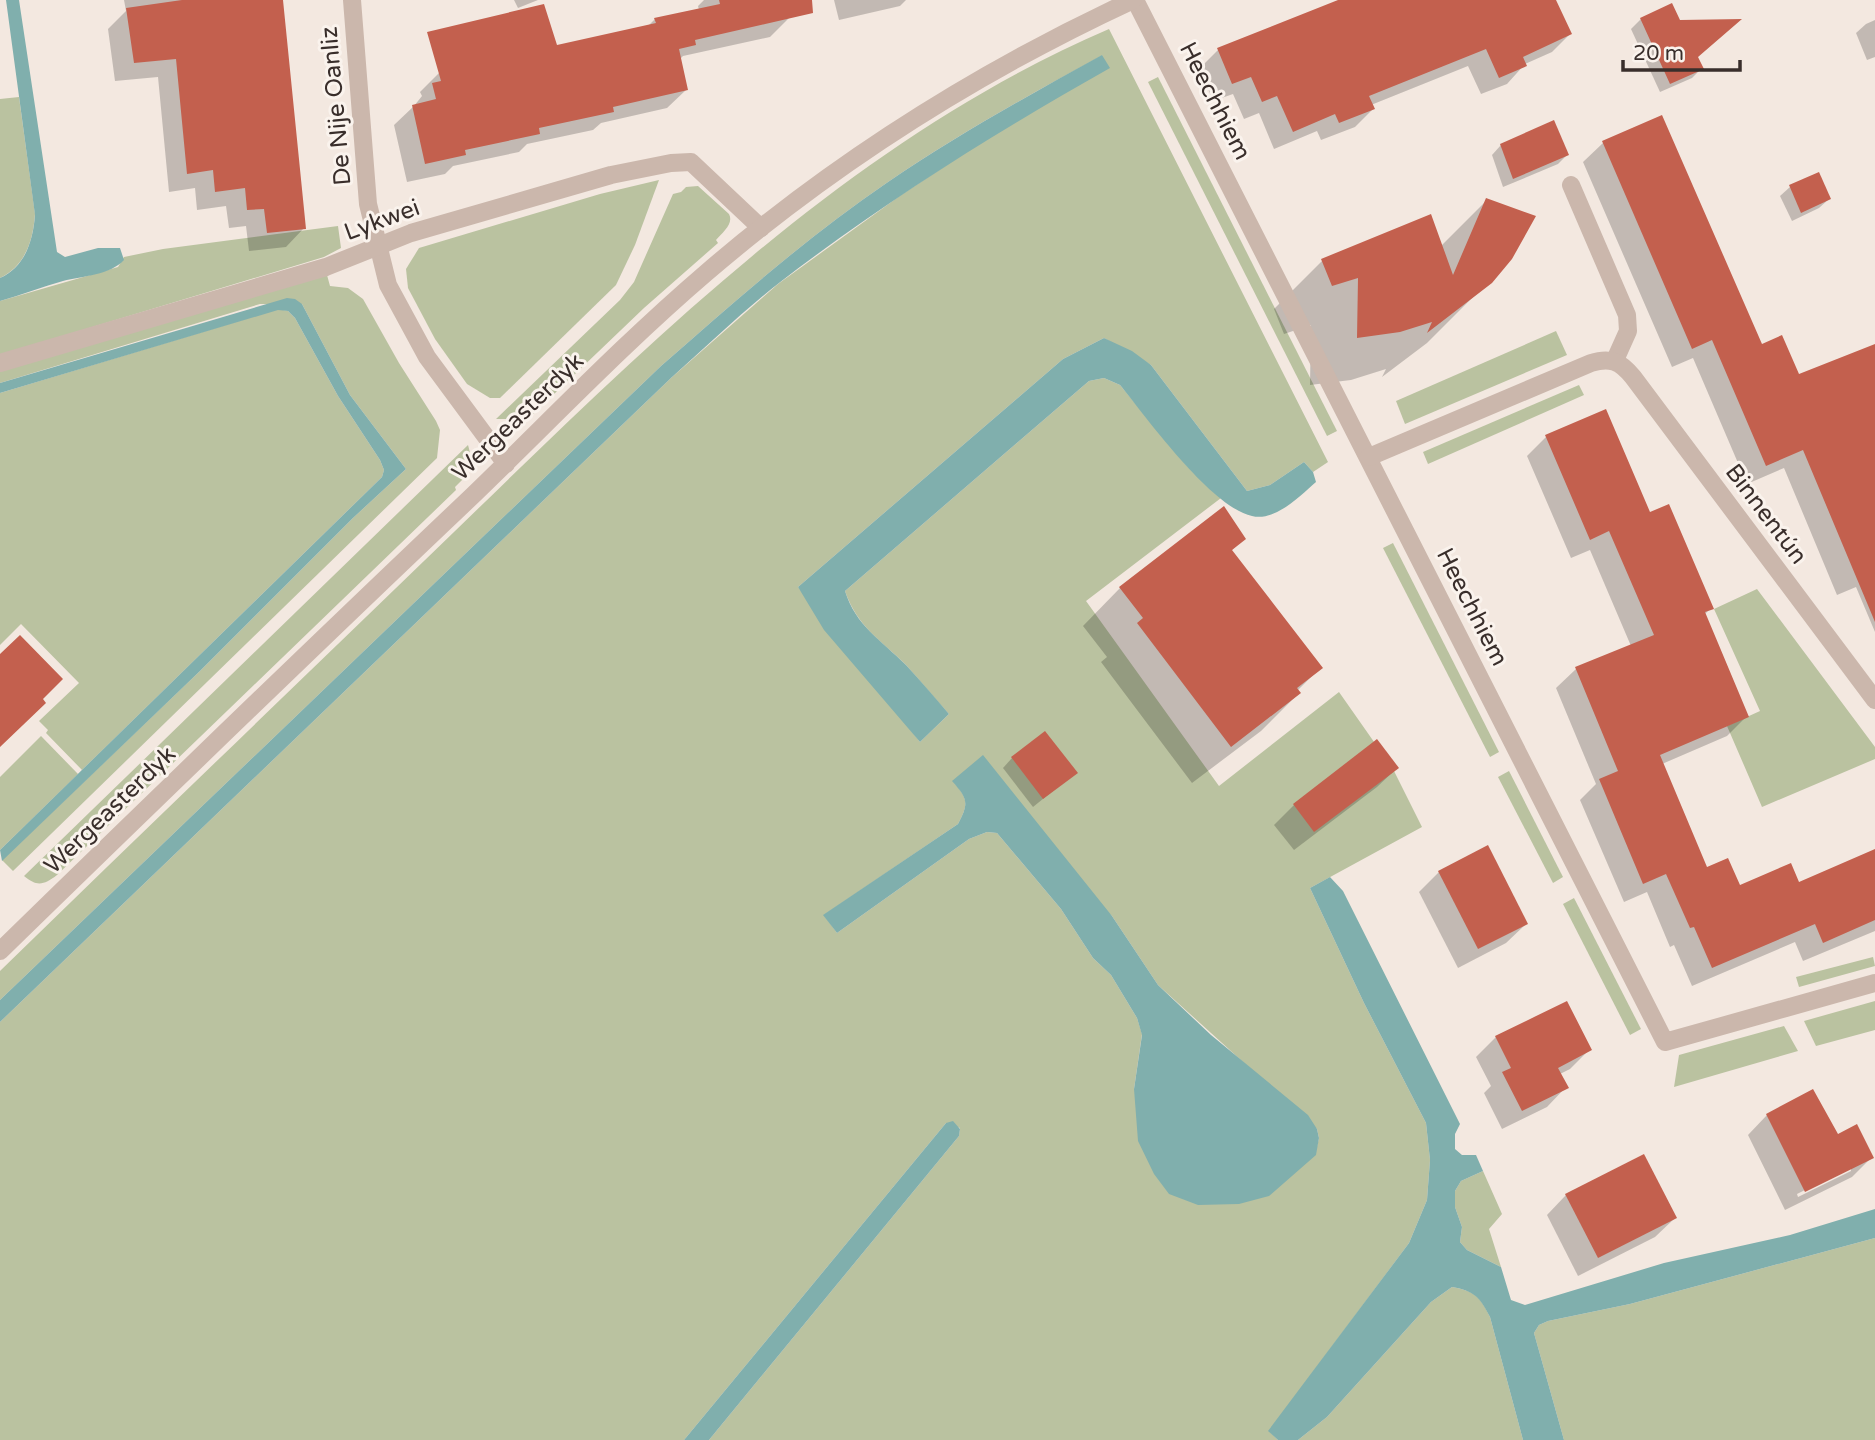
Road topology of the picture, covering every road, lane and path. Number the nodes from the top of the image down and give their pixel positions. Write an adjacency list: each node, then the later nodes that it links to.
1 (352, 0): 5 (street, De Nije Oanliz)
2 (1134, 0): 4 (street, Wergeasterdyk); 8 (street, Heechhiem)
3 (1571, 185): 6 (street)
4 (761, 228): 5 (street, Lykwei); 9 (street, Wergeasterdyk)
5 (378, 247): 7 (street, Lykwei); 9 (street, De Nije Oanliz)
6 (1615, 360): 8 (street); 10 (street, Binnentún)
7 (0, 363)
8 (1369, 457): 12 (street, Heechhiem)
9 (506, 464): 11 (street, Wergeasterdyk)
10 (1875, 700)
11 (0, 951)
12 (1875, 983)

